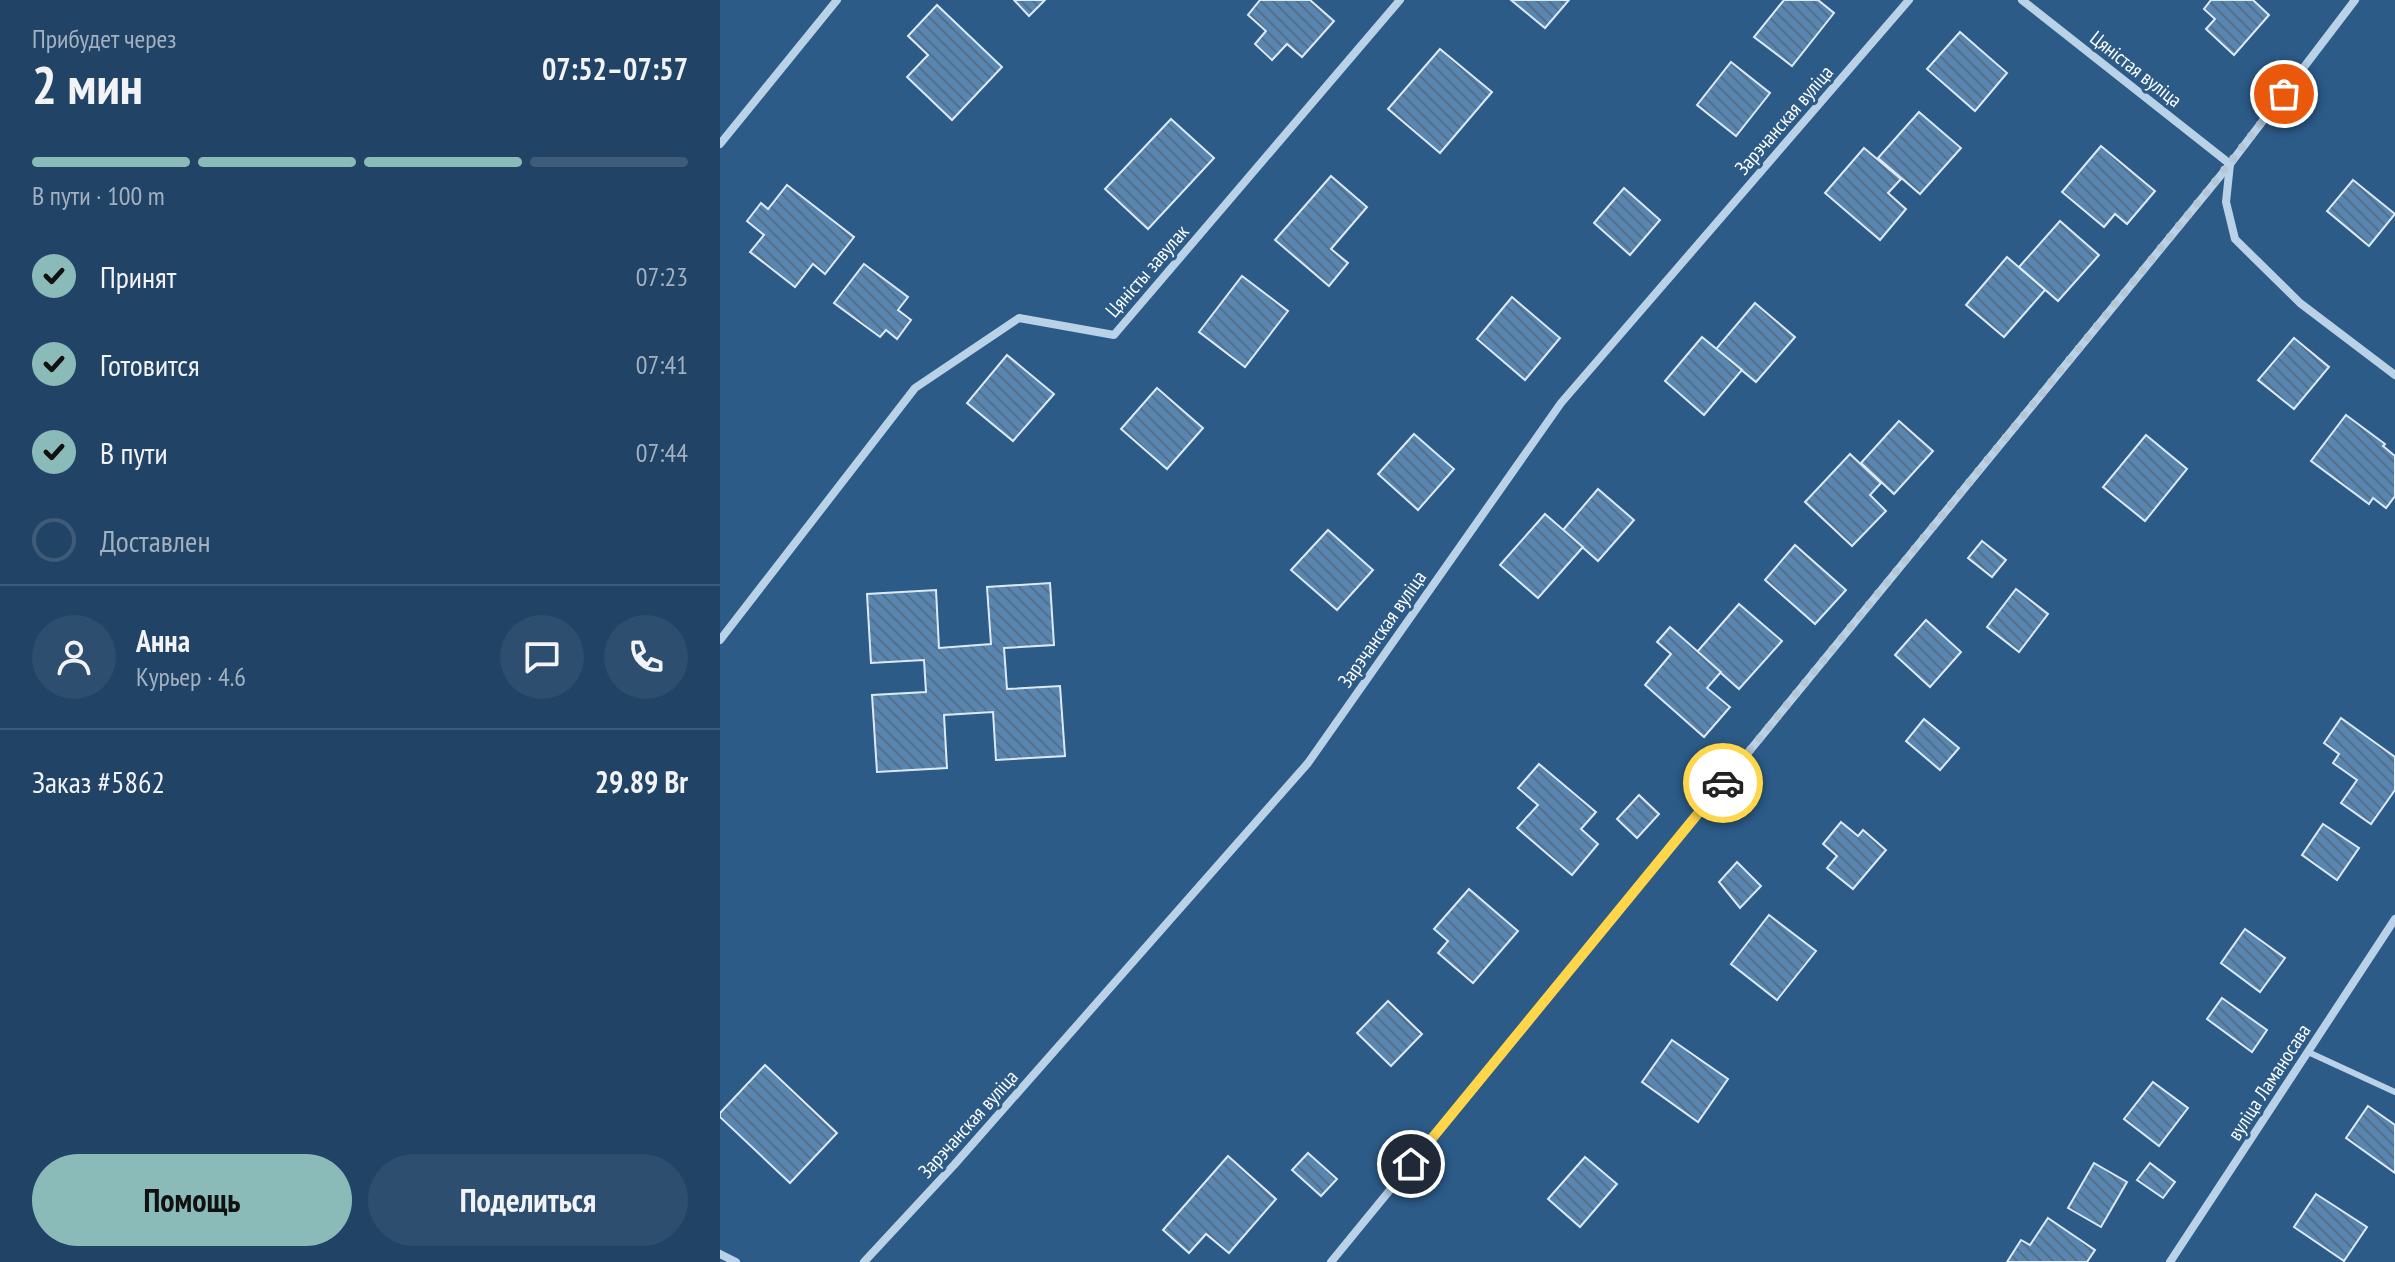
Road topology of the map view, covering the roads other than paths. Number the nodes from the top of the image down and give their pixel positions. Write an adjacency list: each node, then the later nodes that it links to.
1 (837, 0): 6 (street)
2 (1400, 0): 9 (street, Цяністы завулак)
3 (1909, 0): 15 (street, Зарэчанская вуліца)
4 (2022, 0): 7 (street, Цяністая вуліца)
5 (2355, 0): 7 (street)
6 (720, 144)
7 (2230, 164): 8 (street); 16 (street)
8 (2395, 375)
9 (720, 640)
10 (2395, 919): 11 (street, вуліца Ламаносава)
11 (2308, 1052): 12 (lane); 17 (street, вуліца Ламаносава)
12 (2395, 1092)
13 (720, 1254): 14 (street)
14 (736, 1262)
15 (864, 1262)
16 (1331, 1262)
17 (2170, 1262)

